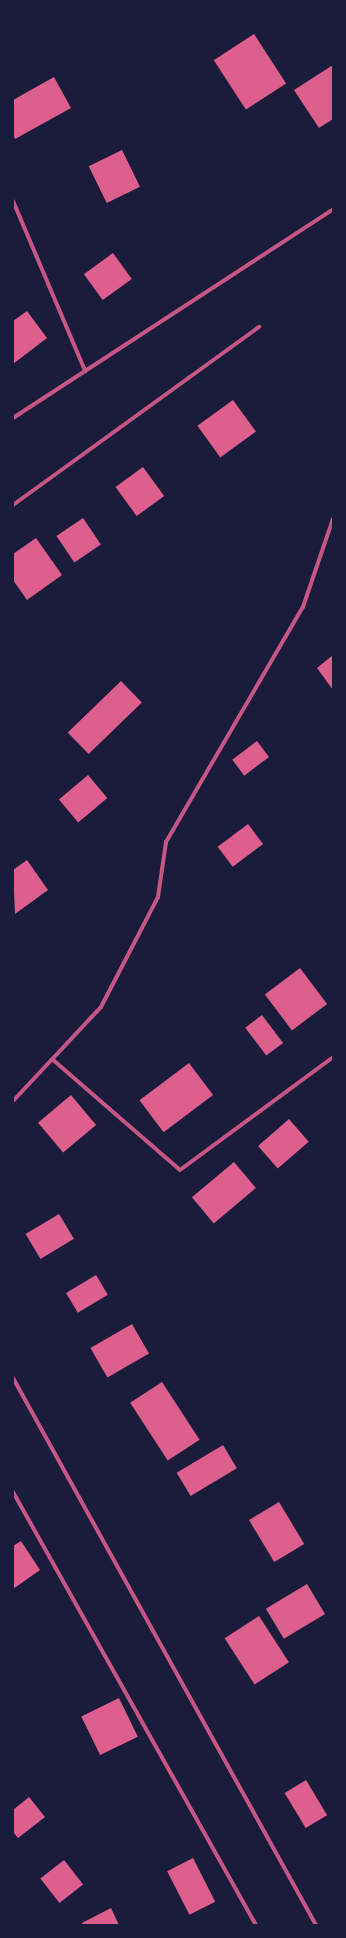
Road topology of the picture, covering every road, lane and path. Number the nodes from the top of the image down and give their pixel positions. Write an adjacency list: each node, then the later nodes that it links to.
1 (13, 202): 4 (street)
2 (333, 209): 4 (street)
3 (259, 327): 6 (street)
4 (85, 371): 5 (street)
5 (13, 418)
6 (13, 505)
7 (333, 519): 9 (street)
8 (333, 1057): 9 (street)
9 (52, 1059): 10 (street)
10 (13, 1101)
11 (13, 1378): 14 (street)
12 (13, 1492): 13 (street)
13 (256, 1925)
14 (316, 1925)

